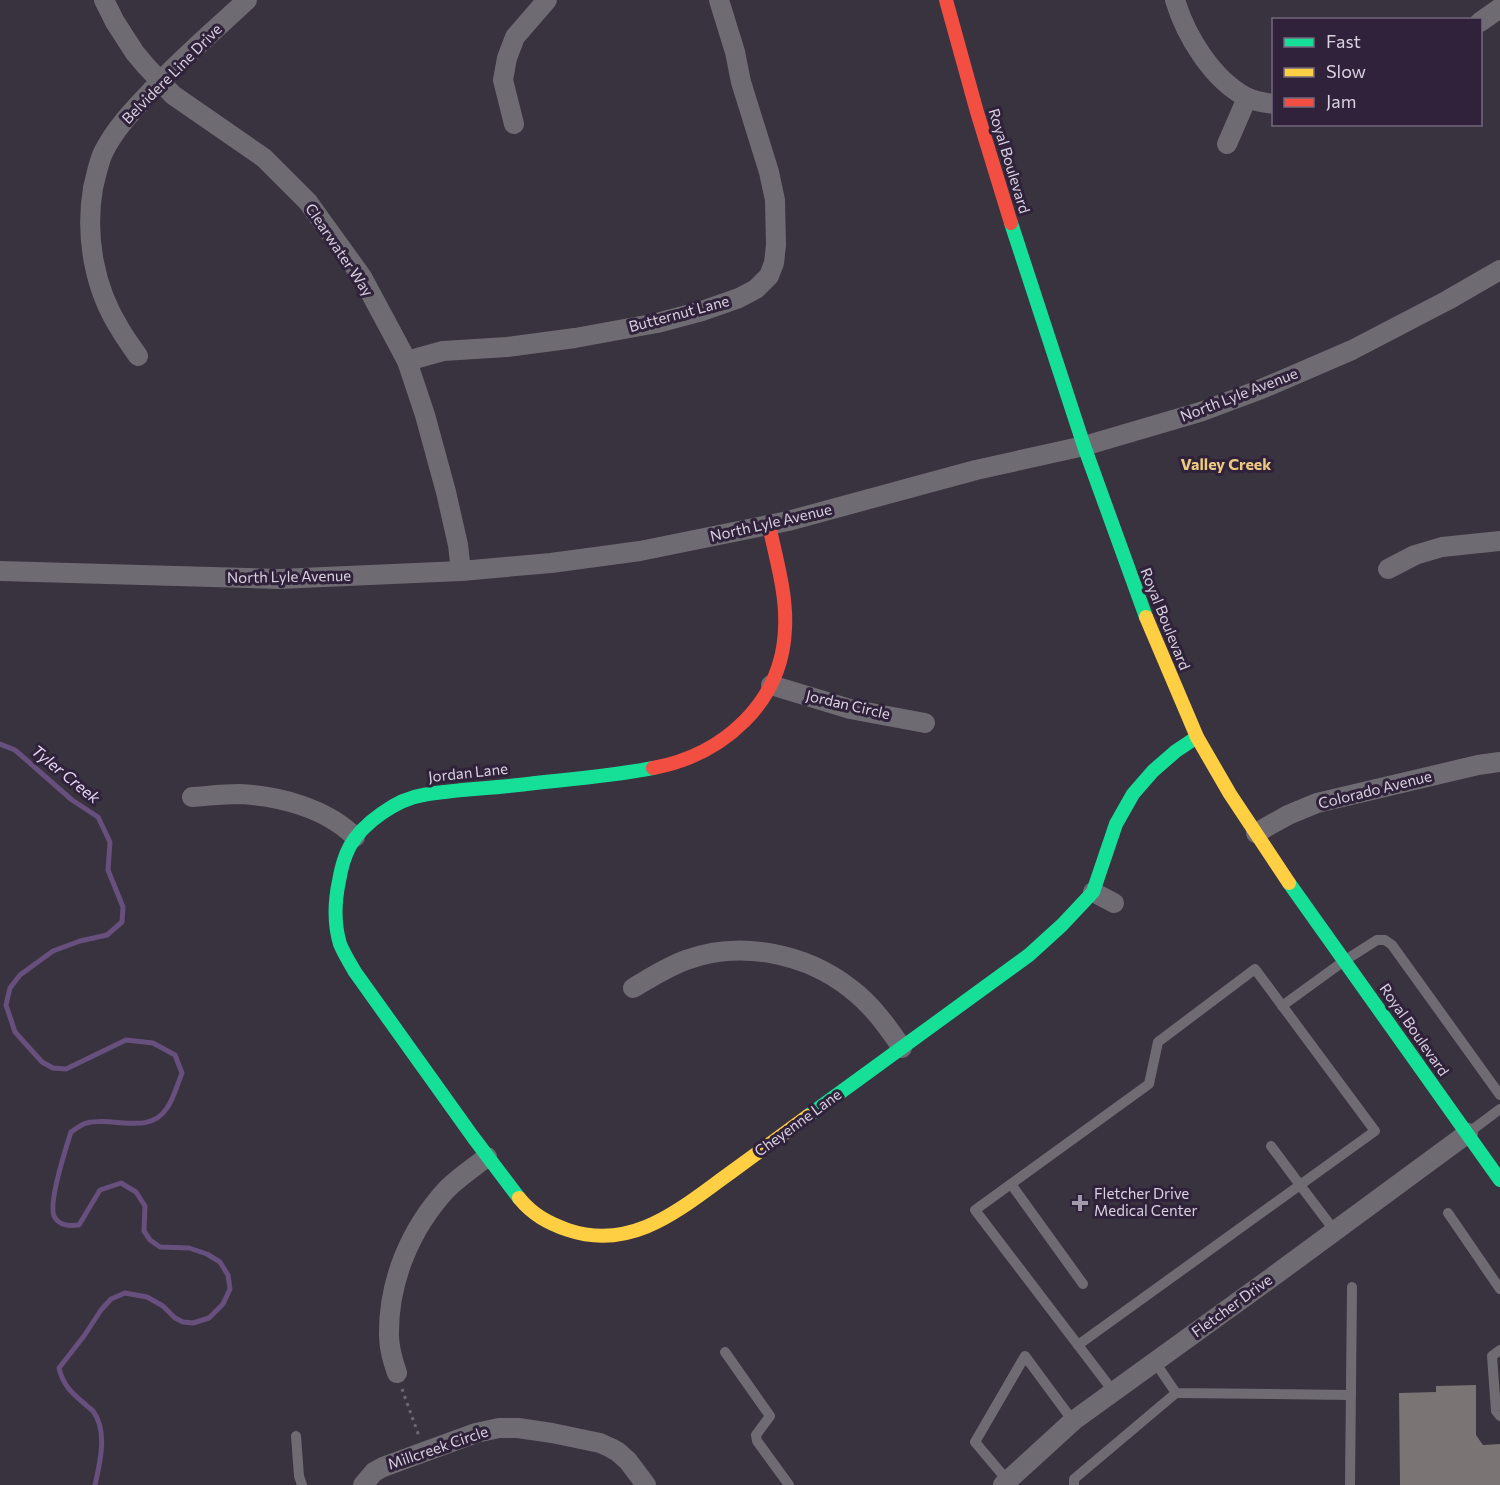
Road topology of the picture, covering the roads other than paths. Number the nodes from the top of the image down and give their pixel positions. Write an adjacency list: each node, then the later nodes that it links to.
1 (105, 0): 9 (street, Clearwater Way)
2 (247, 0): 9 (street, Belvidere Line Drive)
3 (547, 0): 12 (street)
4 (719, 0): 16 (street, Butternut Lane)
5 (946, 0): 17 (street, Royal Boulevard)
6 (1175, 0): 10 (street)
7 (1500, 8): 8 (street)
8 (1482, 21)
9 (160, 81): 15 (street, Belvidere Line Drive); 16 (street, Clearwater Way)
10 (1247, 98): 11 (street); 13 (street)
11 (1272, 104)
12 (514, 124)
13 (1227, 144)
14 (1500, 270): 17 (street, North Lyle Avenue)
15 (138, 356)
16 (407, 361): 22 (street, Clearwater Way)
17 (1084, 446): 18 (street, North Lyle Avenue); 25 (street, Royal Boulevard)
18 (770, 525): 22 (street, North Lyle Avenue); 23 (street, Jordan Lane)
19 (1500, 541): 20 (street)
20 (1388, 569)
21 (0, 571): 22 (street, North Lyle Avenue)
22 (462, 571)
23 (771, 685): 24 (street, Jordan Circle); 29 (street, Jordan Lane)
24 (925, 723)
25 (1197, 737): 28 (street, Royal Boulevard); 30 (street, Cheyenne Lane)
26 (1500, 762): 28 (street, Colorado Avenue)
27 (192, 797): 29 (street)
28 (1256, 833): 32 (street, Royal Boulevard)
29 (355, 837): 40 (street, Jordan Lane)
30 (1093, 892): 31 (street); 35 (street, Cheyenne Lane)
31 (1114, 903)
32 (1344, 961): 34 (lane); 36 (lane); 38 (street, Royal Boulevard)
33 (633, 988): 35 (street)
34 (1282, 1006): 42 (lane); 43 (lane)
35 (902, 1048): 40 (street, Cheyenne Lane)
36 (1500, 1095)
37 (1500, 1109): 38 (lane)
38 (1468, 1133): 41 (street, Royal Boulevard); 45 (street, Fletcher Drive)
39 (1271, 1146): 43 (lane)
40 (487, 1158): 53 (street)
41 (1500, 1180)
42 (1011, 1184): 46 (lane); 49 (lane)
43 (1300, 1185): 45 (lane); 49 (lane)
44 (1448, 1213): 48 (lane)
45 (1334, 1230): 52 (street, Fletcher Drive)
46 (1083, 1284)
47 (1352, 1287): 56 (lane)
48 (1500, 1289)
49 (1078, 1345): 54 (lane)
50 (1500, 1350): 57 (lane)
51 (724, 1352): 64 (lane)
52 (1155, 1362): 54 (street, Fletcher Drive); 55 (lane)
53 (397, 1373)
54 (1113, 1391): 58 (street, Fletcher Drive)
55 (1176, 1393): 56 (lane); 65 (lane)
56 (1351, 1395): 66 (lane)
57 (1500, 1416)
58 (1073, 1421): 60 (street, Fletcher Drive); 60 (lane)
59 (296, 1436): 61 (lane)
60 (1005, 1483)
61 (302, 1485)
62 (363, 1485): 63 (street, Millcreek Circle)
63 (646, 1485)
64 (789, 1485)
65 (1074, 1485)
66 (1350, 1485)

